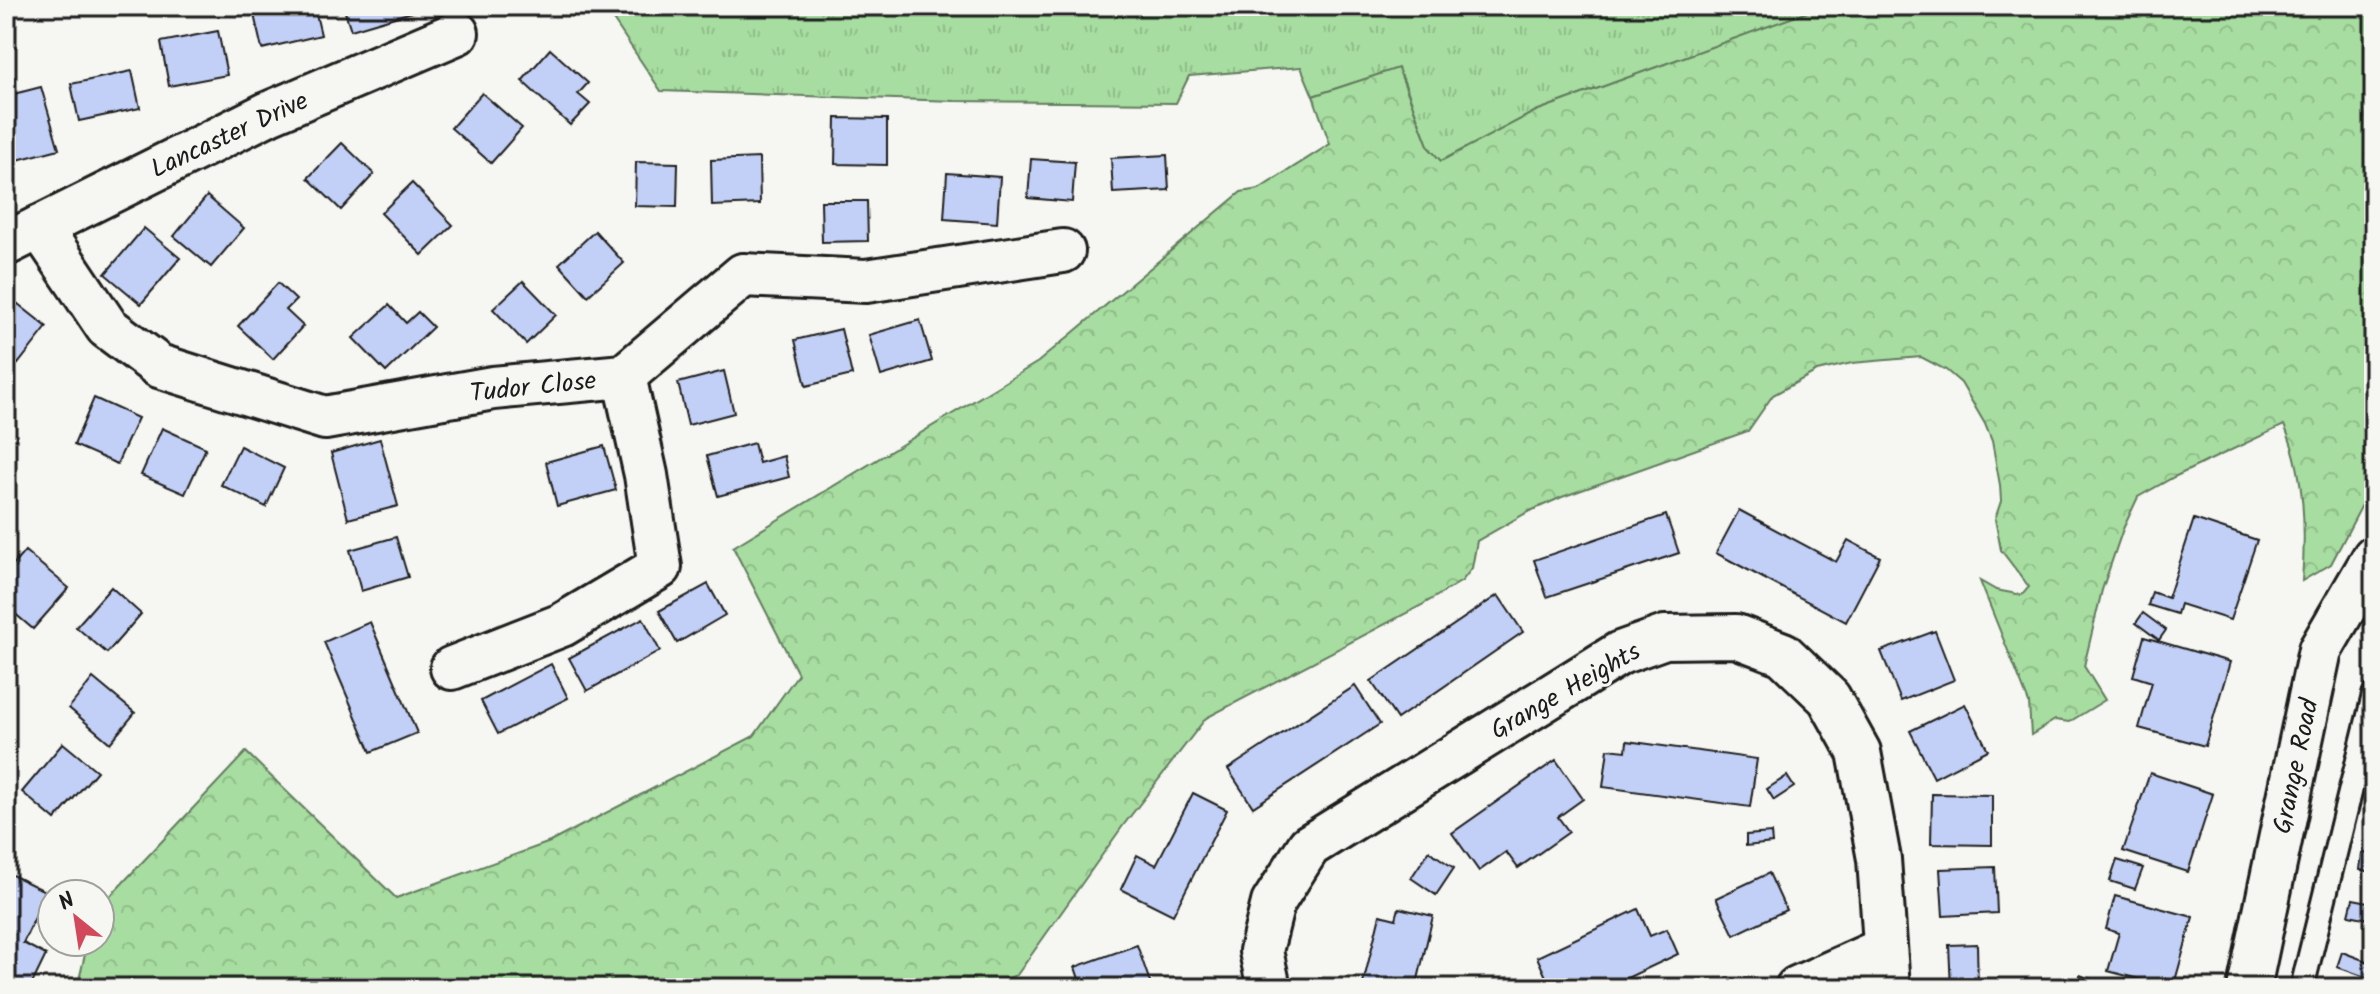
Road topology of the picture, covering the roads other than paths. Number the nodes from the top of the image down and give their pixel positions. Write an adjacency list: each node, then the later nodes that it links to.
1 (457, 33): 2 (street, Lancaster Drive)
2 (23, 236): 4 (street, Tudor Close)
3 (1063, 251): 4 (street, Tudor Close)
4 (624, 376): 6 (street)
5 (2374, 557): 11 (street, Grange Road)
6 (452, 668)
7 (2374, 695): 12 (lane)
8 (1886, 968): 9 (street, Grange Heights); 10 (street)
9 (1269, 988)
10 (1797, 988)
11 (2249, 988)
12 (2302, 988)

